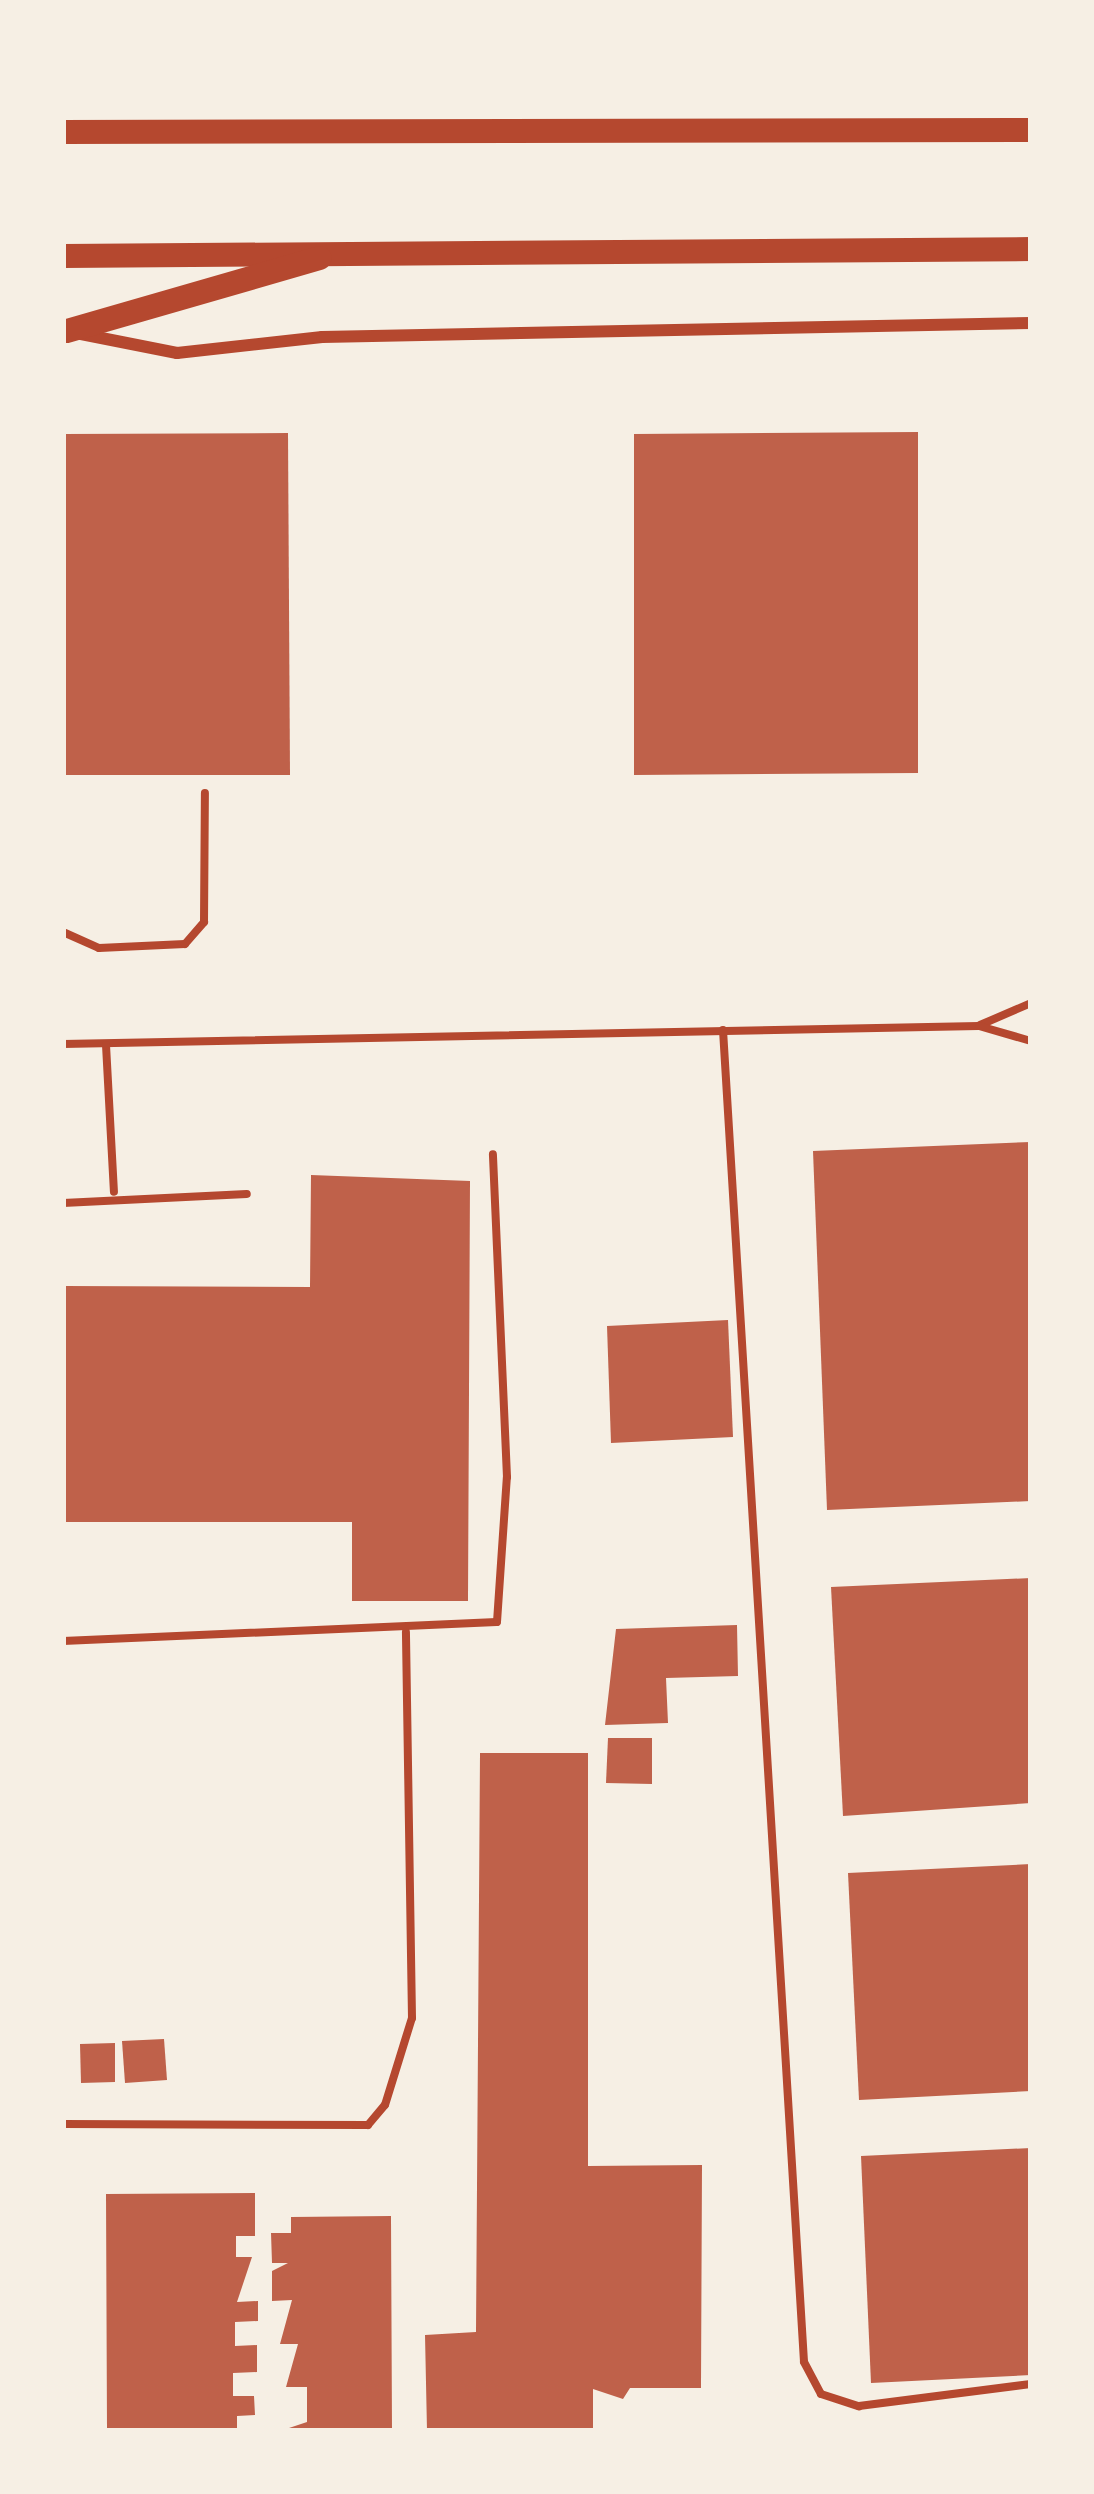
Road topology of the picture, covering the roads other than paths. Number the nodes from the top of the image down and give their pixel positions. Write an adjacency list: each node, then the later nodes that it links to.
1 (1031, 130): 2 (main road)
2 (63, 132)
3 (351, 249): 4 (main road); 5 (main road); 7 (main road)
4 (1031, 249)
5 (63, 256)
6 (1031, 323): 7 (street)
7 (65, 331)
8 (205, 793): 9 (lane)
9 (63, 932)
10 (1031, 1003): 11 (lane)
11 (979, 1026): 12 (lane); 13 (lane)
12 (723, 1030): 15 (lane); 23 (lane)
13 (1031, 1041)
14 (63, 1044): 15 (lane)
15 (106, 1045): 17 (lane)
16 (493, 1154): 20 (lane)
17 (114, 1192): 18 (lane); 19 (lane)
18 (247, 1194)
19 (63, 1203)
20 (406, 1632): 21 (lane); 22 (lane)
21 (63, 1641)
22 (63, 2124)
23 (1031, 2384)

